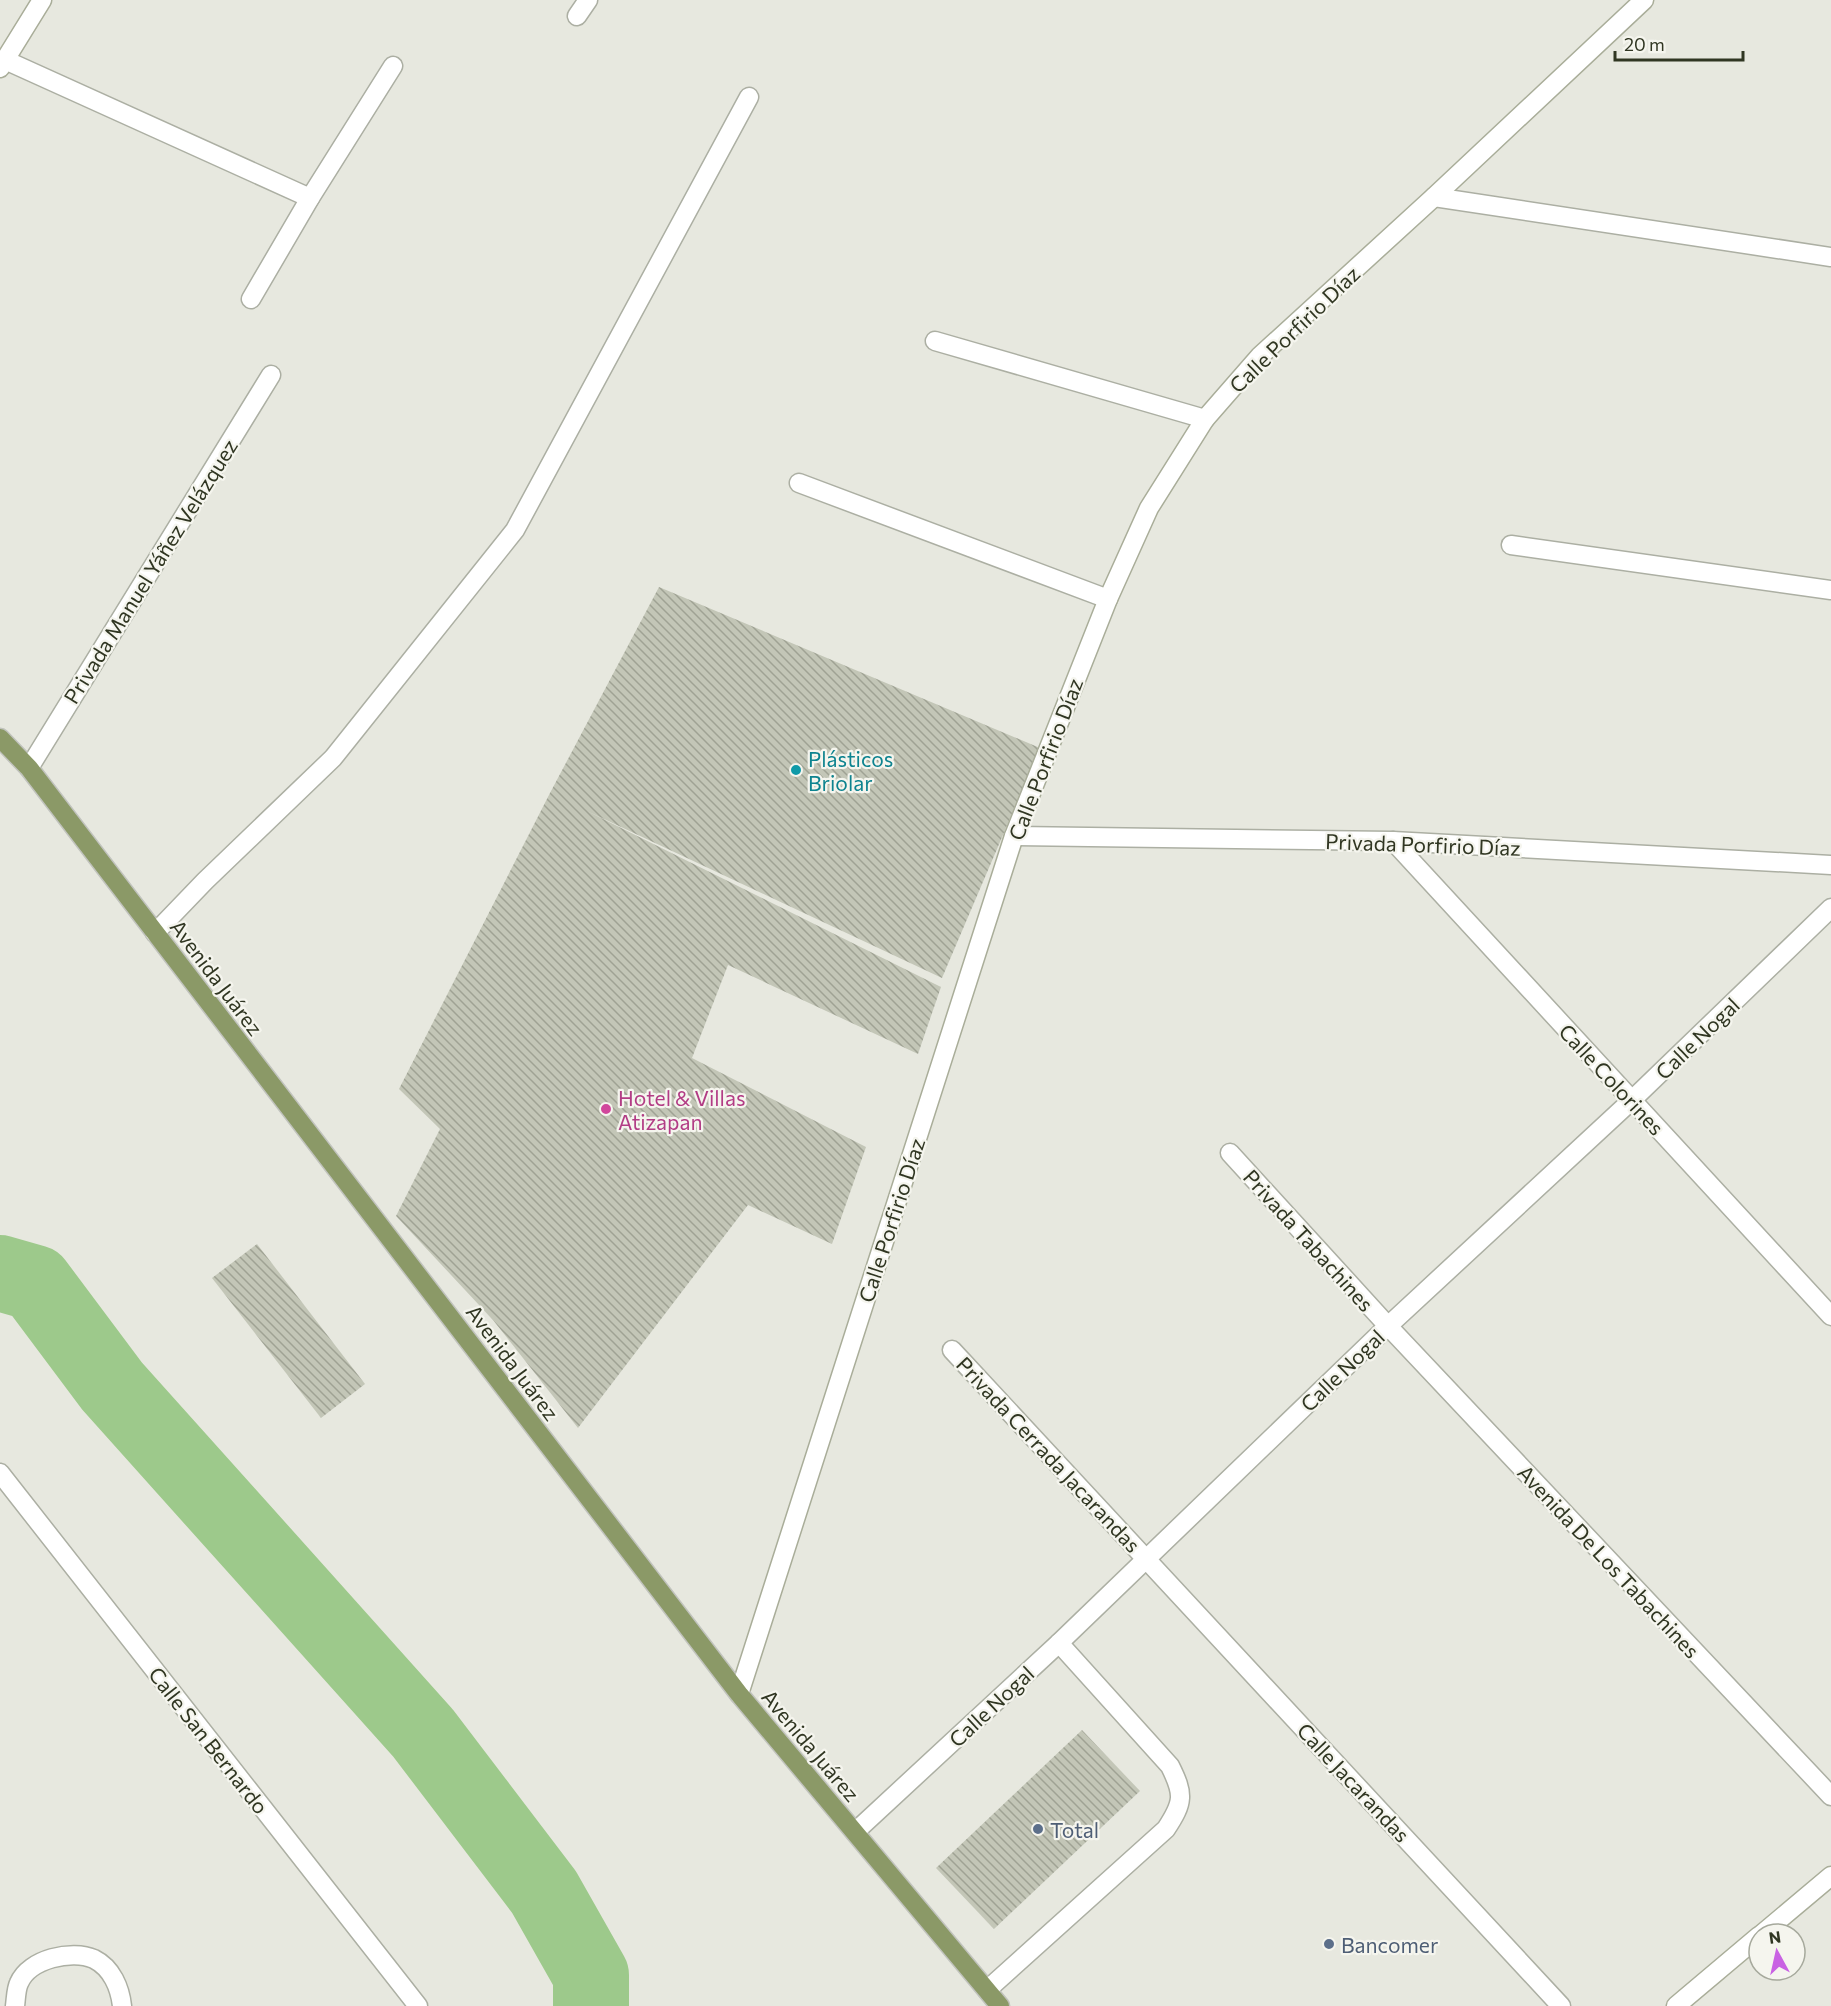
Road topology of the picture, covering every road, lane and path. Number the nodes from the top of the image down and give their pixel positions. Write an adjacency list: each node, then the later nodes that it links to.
1 (42, 0): 5 (street)
2 (588, 0): 4 (street)
3 (1644, 0): 8 (street, Calle Porfirio Díaz)
4 (577, 16)
5 (2, 64): 9 (street)
6 (393, 66): 9 (street)
7 (749, 97): 25 (street)
8 (1434, 197): 10 (street); 14 (street, Calle Porfirio Díaz)
9 (310, 198): 11 (street)
10 (1831, 256)
11 (251, 299)
12 (935, 341): 14 (street)
13 (271, 375): 20 (street, Privada Manuel Yáñez Velázquez)
14 (1204, 419): 18 (street, Calle Porfirio Díaz)
15 (799, 483): 18 (street)
16 (1511, 545): 17 (street)
17 (1831, 590)
18 (1108, 599): 21 (street, Calle Porfirio Díaz)
19 (0, 738): 20 (main road, Avenida Juárez)
20 (29, 768): 25 (main road, Avenida Juárez)
21 (1014, 836): 22 (street, Privada Porfirio Díaz); 34 (street, Calle Porfirio Díaz)
22 (1393, 841): 23 (street, Privada Porfirio Díaz); 26 (street, Calle Colorines)
23 (1831, 866)
24 (1831, 908): 26 (street, Calle Nogal)
25 (155, 933): 34 (main road, Avenida Juárez)
26 (1632, 1100): 28 (street, Calle Colorines); 29 (street, Calle Nogal)
27 (1230, 1153): 29 (street, Privada Tabachines)
28 (1831, 1316)
29 (1388, 1326): 32 (street, Calle Nogal); 35 (street, Avenida De Los Tabachines)
30 (952, 1350): 32 (street, Privada Cerrada Jacarandas)
31 (0, 1473): 43 (street, Calle San Bernardo)
32 (1146, 1558): 33 (street, Calle Nogal); 45 (street, Calle Jacarandas)
33 (1059, 1643): 36 (street, Calle Nogal); 40 (street)
34 (739, 1694): 36 (main road, Avenida Juárez)
35 (1831, 1796)
36 (855, 1832): 40 (main road, Avenida Juárez)
37 (1831, 1876): 38 (street)
38 (1776, 1922)
39 (1747, 1946): 46 (street)
40 (987, 1990): 44 (main road, Avenida Juárez)
41 (15, 2006): 42 (street)
42 (122, 2006)
43 (418, 2006)
44 (1000, 2006)
45 (1561, 2006)
46 (1676, 2006)

